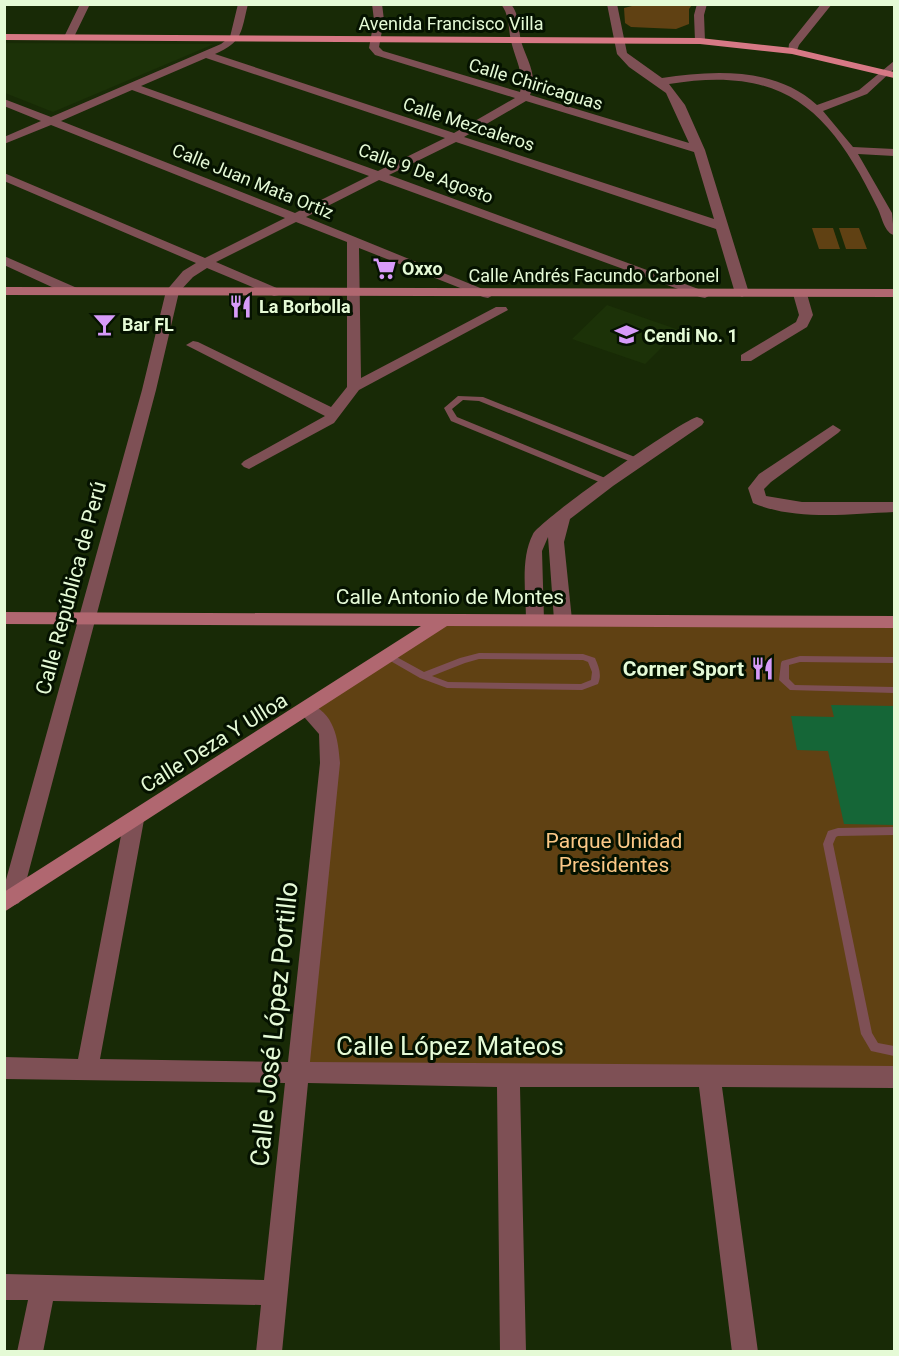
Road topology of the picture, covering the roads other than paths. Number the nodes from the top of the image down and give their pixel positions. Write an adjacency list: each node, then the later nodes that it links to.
1 (85, 4): 9 (street)
2 (243, 4): 10 (street)
3 (377, 4): 11 (street)
4 (506, 4): 13 (street)
5 (612, 4): 14 (street)
6 (702, 4): 15 (street)
7 (827, 4): 16 (street)
8 (4, 29): 9 (main road, Avenida Francisco Villa)
9 (71, 33): 10 (main road, Avenida Francisco Villa); 12 (main road, Avenida Francisco Villa)
10 (236, 35): 11 (main road, Avenida Francisco Villa); 17 (street)
11 (377, 36): 13 (main road, Avenida Francisco Villa); 21 (street, Calle Chiricaguas)
12 (4, 37)
13 (516, 37): 14 (main road, Avenida Francisco Villa); 21 (street)
14 (617, 37): 15 (main road, Avenida Francisco Villa); 19 (street)
15 (699, 38): 16 (main road, Avenida Francisco Villa)
16 (793, 48): 18 (main road, Avenida Francisco Villa)
17 (207, 55): 20 (street); 25 (street, Calle Mezcaleros)
18 (892, 69): 23 (street)
19 (660, 82): 23 (street); 27 (street)
20 (134, 87): 24 (street); 30 (street, Calle 9 De Agosto)
21 (523, 98): 25 (street); 27 (street, Calle Chiricaguas)
22 (4, 102): 24 (street, Calle Juan Mata Ortiz)
23 (814, 111): 28 (street)
24 (53, 121): 26 (street); 33 (street, Calle Juan Mata Ortiz)
25 (454, 138): 30 (street); 34 (street, Calle Mezcaleros)
26 (4, 141)
27 (693, 146): 34 (street); 35 (street)
28 (850, 150): 29 (street); 32 (street)
29 (894, 152)
30 (379, 175): 33 (street); 48 (street, Calle 9 De Agosto)
31 (4, 176): 39 (street)
32 (888, 203): 36 (street)
33 (295, 218): 37 (street, Calle Juan Mata Ortiz); 39 (street)
34 (708, 222): 35 (street, Calle Mezcaleros); 45 (street)
35 (721, 226): 45 (street)
36 (894, 231)
37 (353, 240): 44 (street); 47 (street, Calle Juan Mata Ortiz)
38 (4, 260): 41 (street)
39 (205, 263): 42 (street); 43 (street)
40 (4, 291): 41 (main road, Calle Andrés Facundo Carbonel)
41 (72, 291): 42 (main road, Calle Andrés Facundo Carbonel)
42 (173, 291): 43 (main road, Calle Andrés Facundo Carbonel); 62 (street, Calle República de Perú)
43 (274, 292): 44 (main road, Calle Andrés Facundo Carbonel)
44 (351, 292): 47 (main road, Calle Andrés Facundo Carbonel); 53 (street)
45 (736, 293): 48 (main road, Calle Andrés Facundo Carbonel); 49 (main road, Calle Andrés Facundo Carbonel)
46 (894, 293): 49 (main road, Calle Andrés Facundo Carbonel)
47 (488, 294): 48 (main road, Calle Andrés Facundo Carbonel)
48 (705, 294)
49 (800, 294): 52 (street)
50 (501, 310): 53 (street)
51 (193, 345): 54 (street)
52 (746, 358)
53 (354, 387): 54 (street)
54 (335, 415): 58 (street)
55 (697, 422): 57 (street)
56 (833, 430): 60 (street)
57 (637, 461): 59 (street); 59 (lane)
58 (249, 464)
59 (607, 482): 61 (street)
60 (894, 507)
61 (563, 515): 65 (street); 66 (street)
62 (86, 617): 63 (main road, Calle Antonio de Montes); 64 (main road, Calle Antonio de Montes); 75 (street, Calle República de Perú)
63 (4, 618)
64 (445, 619): 65 (main road, Calle Antonio de Montes); 68 (main road, Calle Deza Y Ulloa)
65 (535, 620): 66 (main road, Calle Antonio de Montes)
66 (563, 620): 67 (main road, Calle Antonio de Montes)
67 (894, 622)
68 (390, 657): 70 (lane); 72 (main road, Calle Deza Y Ulloa)
69 (894, 660): 71 (lane)
70 (423, 676): 70 (lane)
71 (894, 690)
72 (307, 710): 73 (main road, Calle Deza Y Ulloa); 79 (street, Calle José López Portillo)
73 (134, 820): 75 (main road, Calle Deza Y Ulloa); 78 (street)
74 (894, 831): 76 (lane)
75 (8, 900)
76 (894, 1051)
77 (4, 1068): 78 (street, Calle López Mateos)
78 (87, 1068): 79 (street, Calle López Mateos)
79 (298, 1073): 80 (street, Calle López Mateos); 85 (street, Calle José López Portillo)
80 (508, 1076): 81 (street, Calle López Mateos); 88 (street)
81 (709, 1076): 82 (street, Calle López Mateos); 89 (street)
82 (894, 1077)
83 (4, 1287): 84 (street)
84 (43, 1288): 85 (street); 86 (street)
85 (275, 1293): 87 (street, Calle José López Portillo)
86 (30, 1352)
87 (269, 1352)
88 (513, 1352)
89 (745, 1352)

